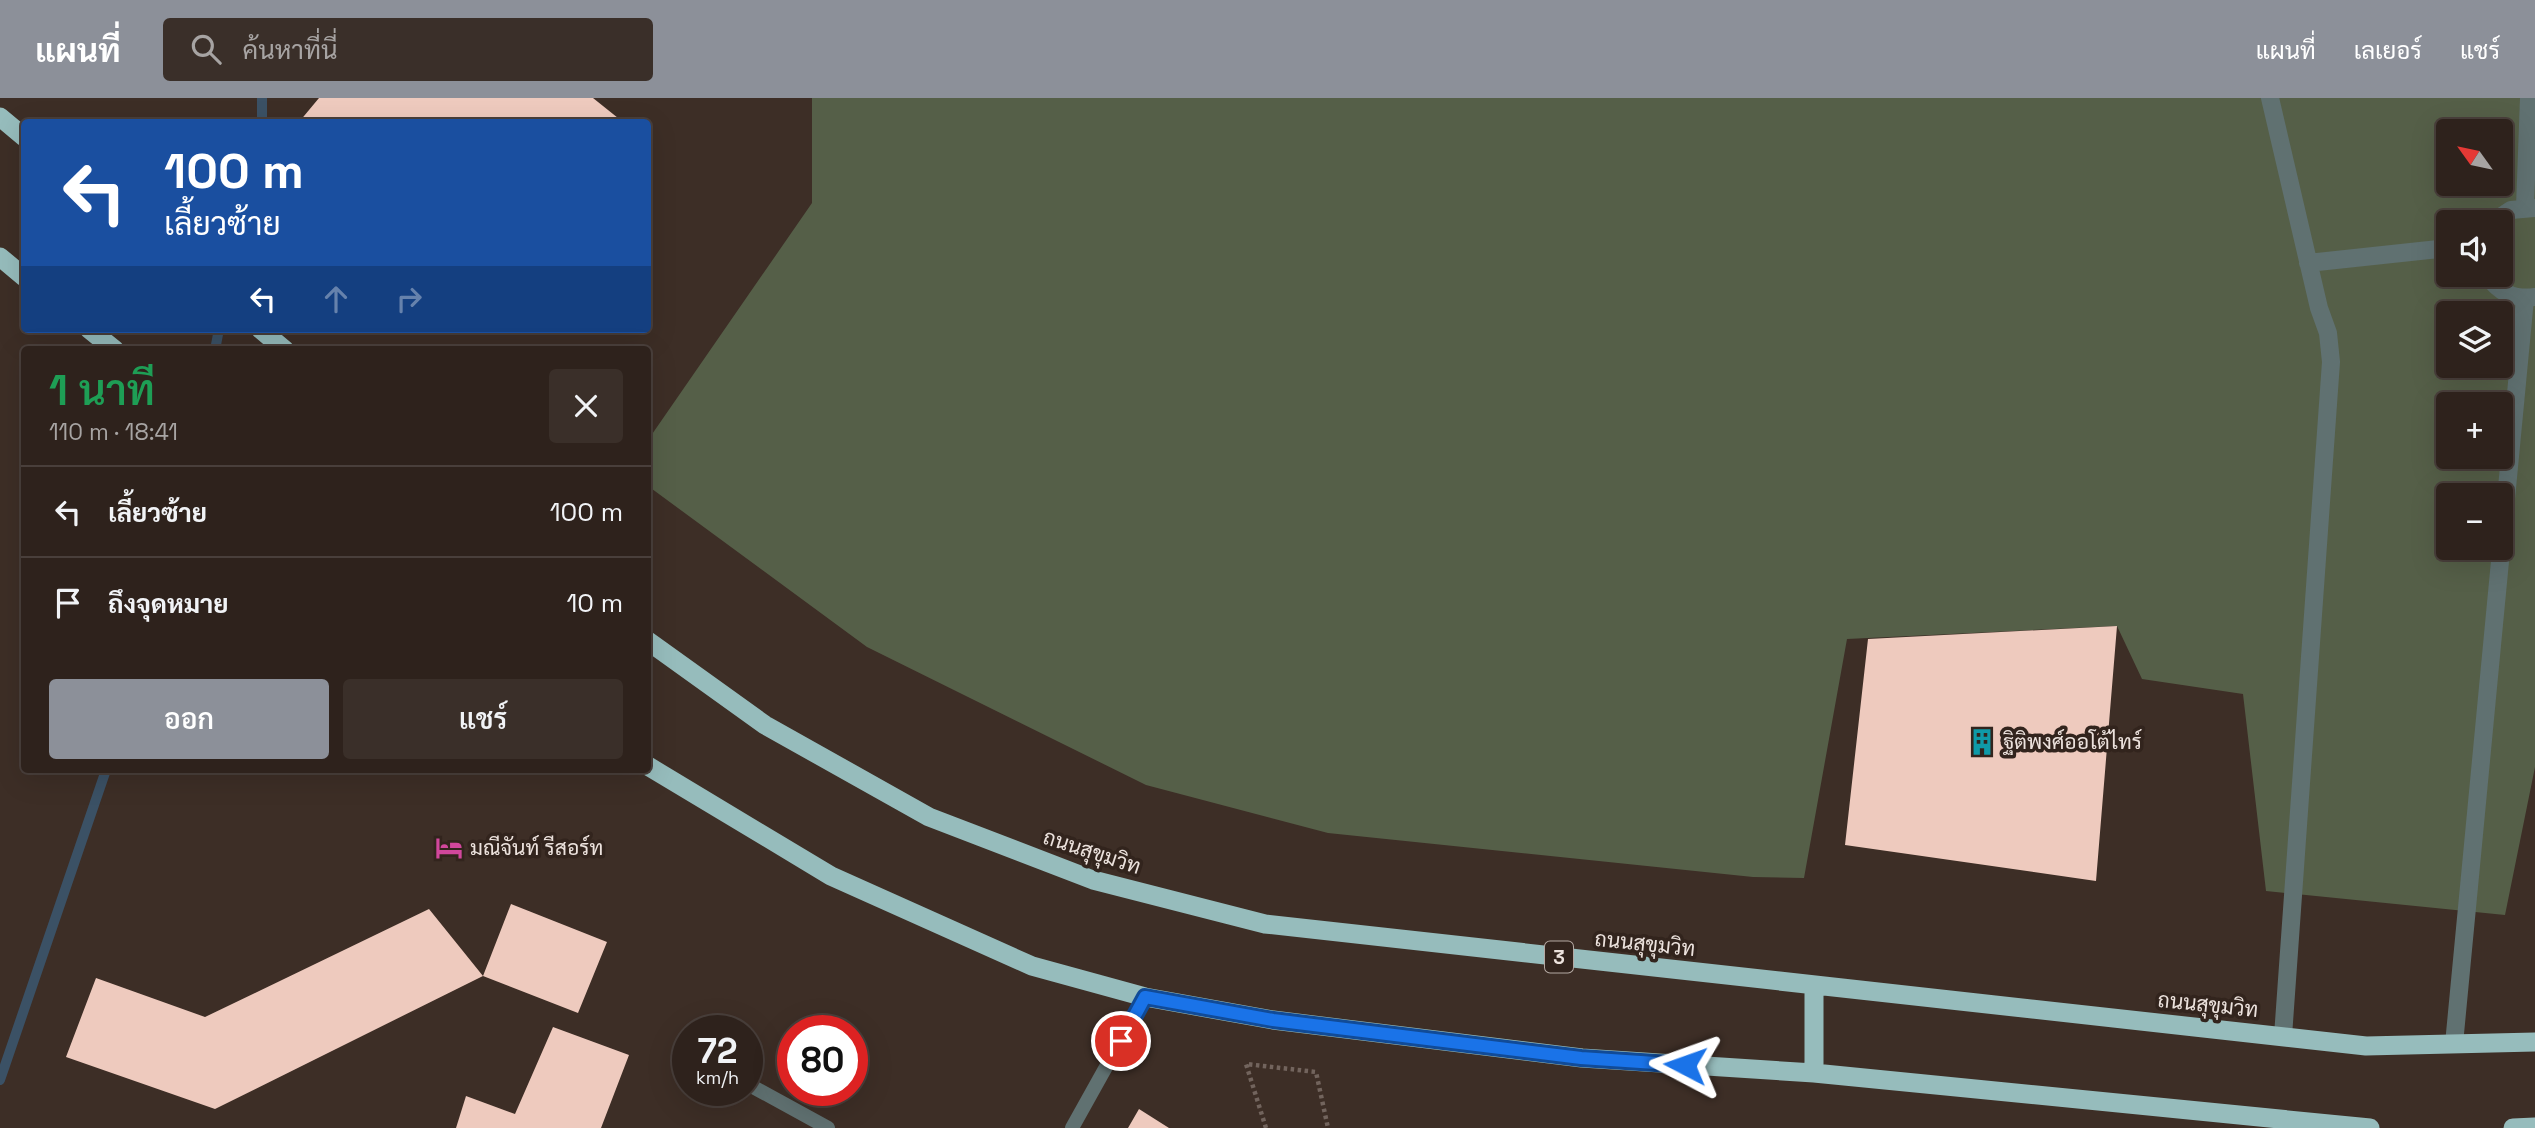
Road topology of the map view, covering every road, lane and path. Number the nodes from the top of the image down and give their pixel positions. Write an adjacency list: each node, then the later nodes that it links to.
1 (2270, 98): 9 (street)
2 (2529, 98): 5 (street)
3 (0, 117): 4 (highway)
4 (21, 134)
5 (2530, 208): 6 (street)
6 (2511, 210)
7 (2436, 249): 9 (street)
8 (0, 257): 10 (highway)
9 (2308, 263): 19 (street)
10 (21, 274)
11 (2496, 287): 12 (street)
12 (2530, 298): 21 (street)
13 (94, 333): 14 (highway)
14 (110, 346)
15 (651, 643): 17 (highway, ถนนสุขุมวิท / 3)
16 (651, 768): 18 (highway)
17 (1814, 985): 19 (highway, ถนนสุขุมวิท / 3); 22 (highway)
18 (1145, 997): 22 (highway); 26 (lane)
19 (2283, 1037): 21 (highway, ถนนสุขุมวิท / 3)
20 (2535, 1042): 21 (highway, ถนนสุขุมวิท / 3)
21 (2454, 1044)
22 (1814, 1073): 29 (highway)
23 (763, 1092): 25 (lane)
24 (2535, 1127): 30 (highway)
25 (828, 1128)
26 (1072, 1128)
27 (1266, 1128): 28 (path)
28 (1328, 1128)
29 (2370, 1128)
30 (2513, 1128)

